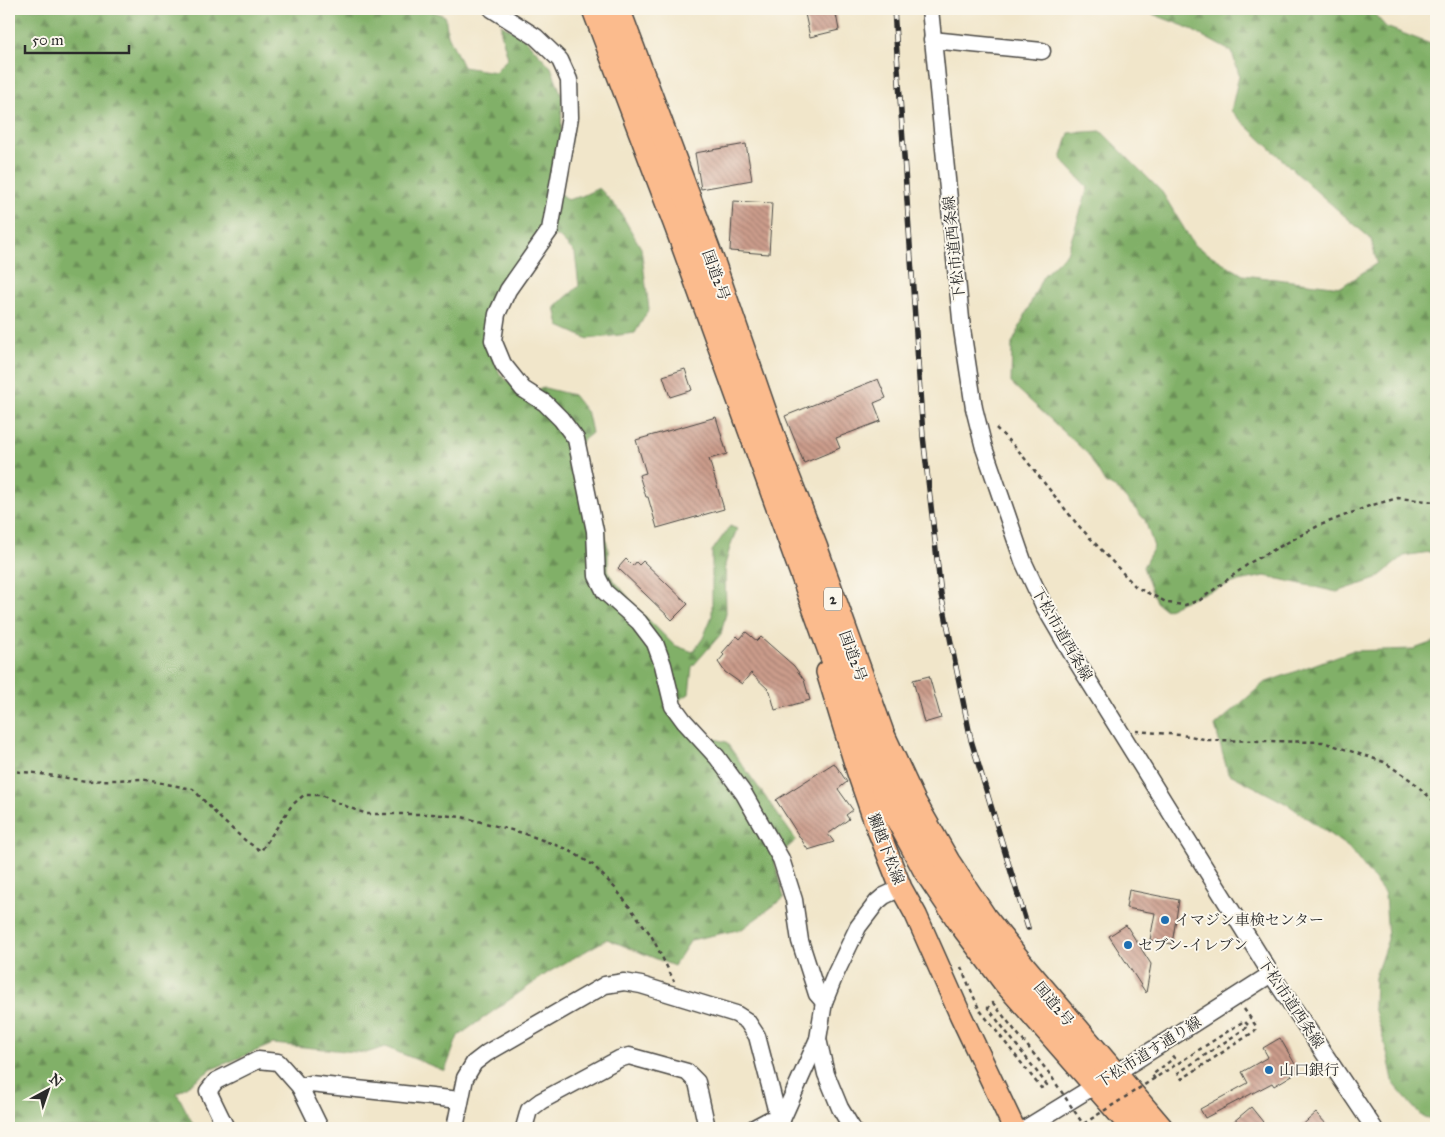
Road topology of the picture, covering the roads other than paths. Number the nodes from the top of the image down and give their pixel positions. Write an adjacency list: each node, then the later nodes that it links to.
1 (492, 9): 10 (street)
2 (595, 9): 7 (highway, 国道2号 / 2)
3 (618, 9): 12 (highway, 国道2号 / 2)
4 (930, 9): 5 (street, 下松市道西条線)
5 (932, 40): 6 (street); 9 (street, 下松市道西条線)
6 (1042, 51)
7 (795, 556): 8 (main road, 獺越下松線); 12 (highway, 国道2号 / 2)
8 (901, 888): 10 (street); 23 (main road, 獺越下松線)
9 (1271, 974): 12 (street, 下松市道す通り線); 27 (street, 下松市道西条線)
10 (824, 1002): 11 (street)
11 (818, 1039): 15 (street); 22 (street)
12 (1105, 1079): 24 (street, 下松市道す通り線); 25 (highway, 国道2号 / 2); 26 (highway, 国道2号 / 2)
13 (300, 1087): 14 (street); 16 (street); 17 (street)
14 (460, 1100): 15 (street); 18 (street)
15 (780, 1124): 21 (street)
16 (226, 1128)
17 (320, 1128)
18 (455, 1128)
19 (524, 1128): 20 (street)
20 (707, 1128)
21 (754, 1128)
22 (852, 1128)
23 (1014, 1128)
24 (1026, 1128)
25 (1134, 1128)
26 (1160, 1128)
27 (1374, 1128)

